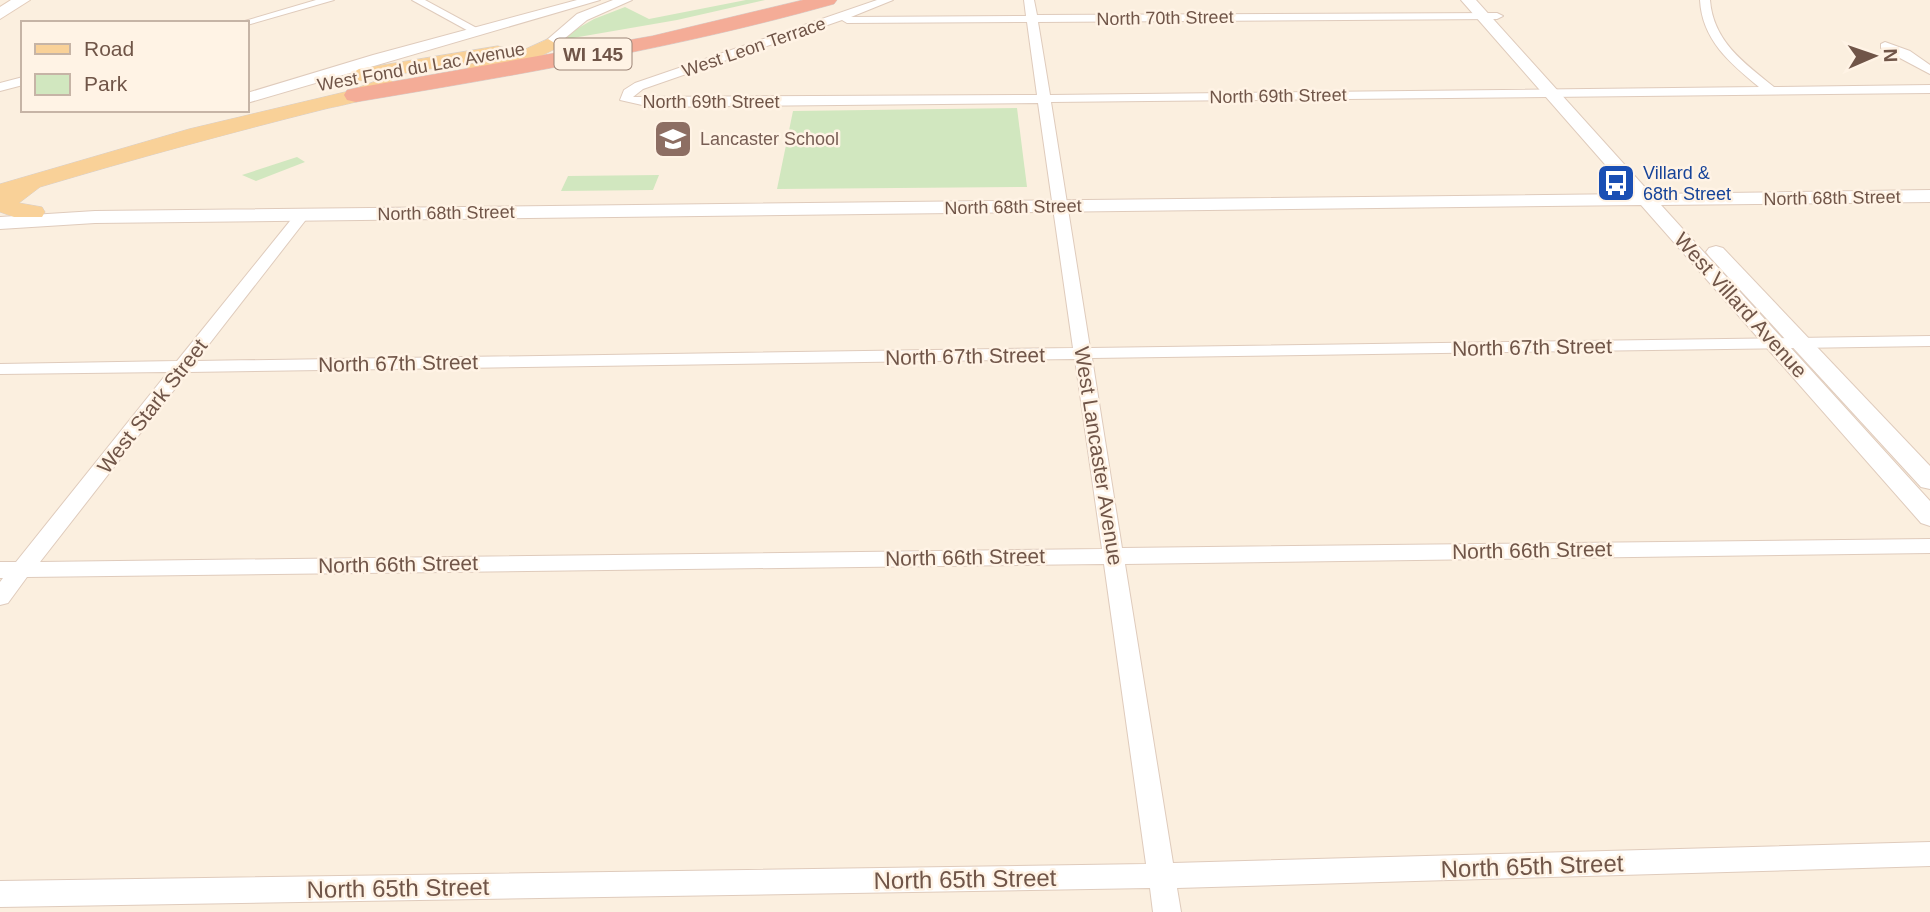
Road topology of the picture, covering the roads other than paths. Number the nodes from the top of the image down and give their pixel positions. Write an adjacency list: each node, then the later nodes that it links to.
1 (22, 0): 13 (main road)
2 (329, 0): 14 (street)
3 (417, 0): 15 (street)
4 (593, 0): 15 (street, West Fond du Lac Avenue)
5 (625, 0): 16 (street, West Fond du Lac Avenue)
6 (785, 0): 16 (highway, WI 145)
7 (888, 0): 10 (street, West Leon Terrace)
8 (1468, 0): 12 (street, West Villard Avenue)
9 (1705, 0): 22 (street)
10 (830, 10): 11 (street, North 70th Street); 24 (highway, WI 145); 28 (street, West Leon Terrace)
11 (1031, 10): 12 (street, North 70th Street); 27 (street, West Lancaster Avenue)
12 (1487, 11): 23 (street, West Villard Avenue)
13 (0, 14)
14 (248, 22)
15 (478, 32): 25 (street, West Fond du Lac Avenue)
16 (548, 45): 24 (main road, West Fond du Lac Avenue); 26 (main road, West Fond du Lac Avenue / WI 145)
17 (1885, 46): 18 (street)
18 (1930, 70)
19 (21, 82): 20 (street)
20 (0, 87)
21 (1930, 89): 22 (street, North 69th Street)
22 (1771, 91): 23 (street, North 69th Street)
23 (1561, 94): 27 (street, North 69th Street); 34 (street, West Villard Avenue)
24 (356, 95): 31 (main road, West Fond du Lac Avenue / WI 145)
25 (248, 99)
26 (248, 99)
27 (1043, 99): 28 (street, North 69th Street); 35 (street, West Lancaster Avenue)
28 (626, 100)
29 (202, 112): 30 (main road)
30 (0, 174)
31 (39, 179): 32 (main road, West Fond du Lac Avenue / WI 145); 37 (main road)
32 (0, 191)
33 (1930, 196): 34 (street, North 68th Street)
34 (1658, 200): 35 (street, North 68th Street); 42 (street, West Villard Avenue); 43 (street, West Villard Avenue)
35 (1060, 206): 38 (street, North 68th Street); 44 (street, West Lancaster Avenue)
36 (0, 210): 37 (street, North 68th Street)
37 (33, 212): 39 (street, North 68th Street)
38 (303, 214): 39 (street, North 68th Street); 45 (street, West Stark Street)
39 (95, 217): 40 (street, North 68th Street)
40 (0, 223)
41 (1930, 341): 42 (street, North 67th Street)
42 (1802, 343): 43 (street, North 67th Street); 47 (street, West Villard Avenue)
43 (1776, 344): 44 (street, North 67th Street); 48 (street, West Villard Avenue)
44 (1084, 355): 45 (street, North 67th Street); 50 (street, West Lancaster Avenue)
45 (184, 366): 46 (street, North 67th Street); 51 (street, West Stark Street)
46 (0, 369)
47 (1930, 481)
48 (1930, 517)
49 (1930, 546): 50 (street, North 66th Street)
50 (1115, 555): 51 (street, North 66th Street); 55 (street, West Lancaster Avenue)
51 (22, 569): 52 (street, North 66th Street); 53 (street, West Stark Street)
52 (0, 570)
53 (0, 597)
54 (1930, 854): 55 (street, North 65th Street)
55 (1161, 876): 56 (street, North 65th Street); 57 (street, West Lancaster Avenue)
56 (0, 894)
57 (1167, 912)

